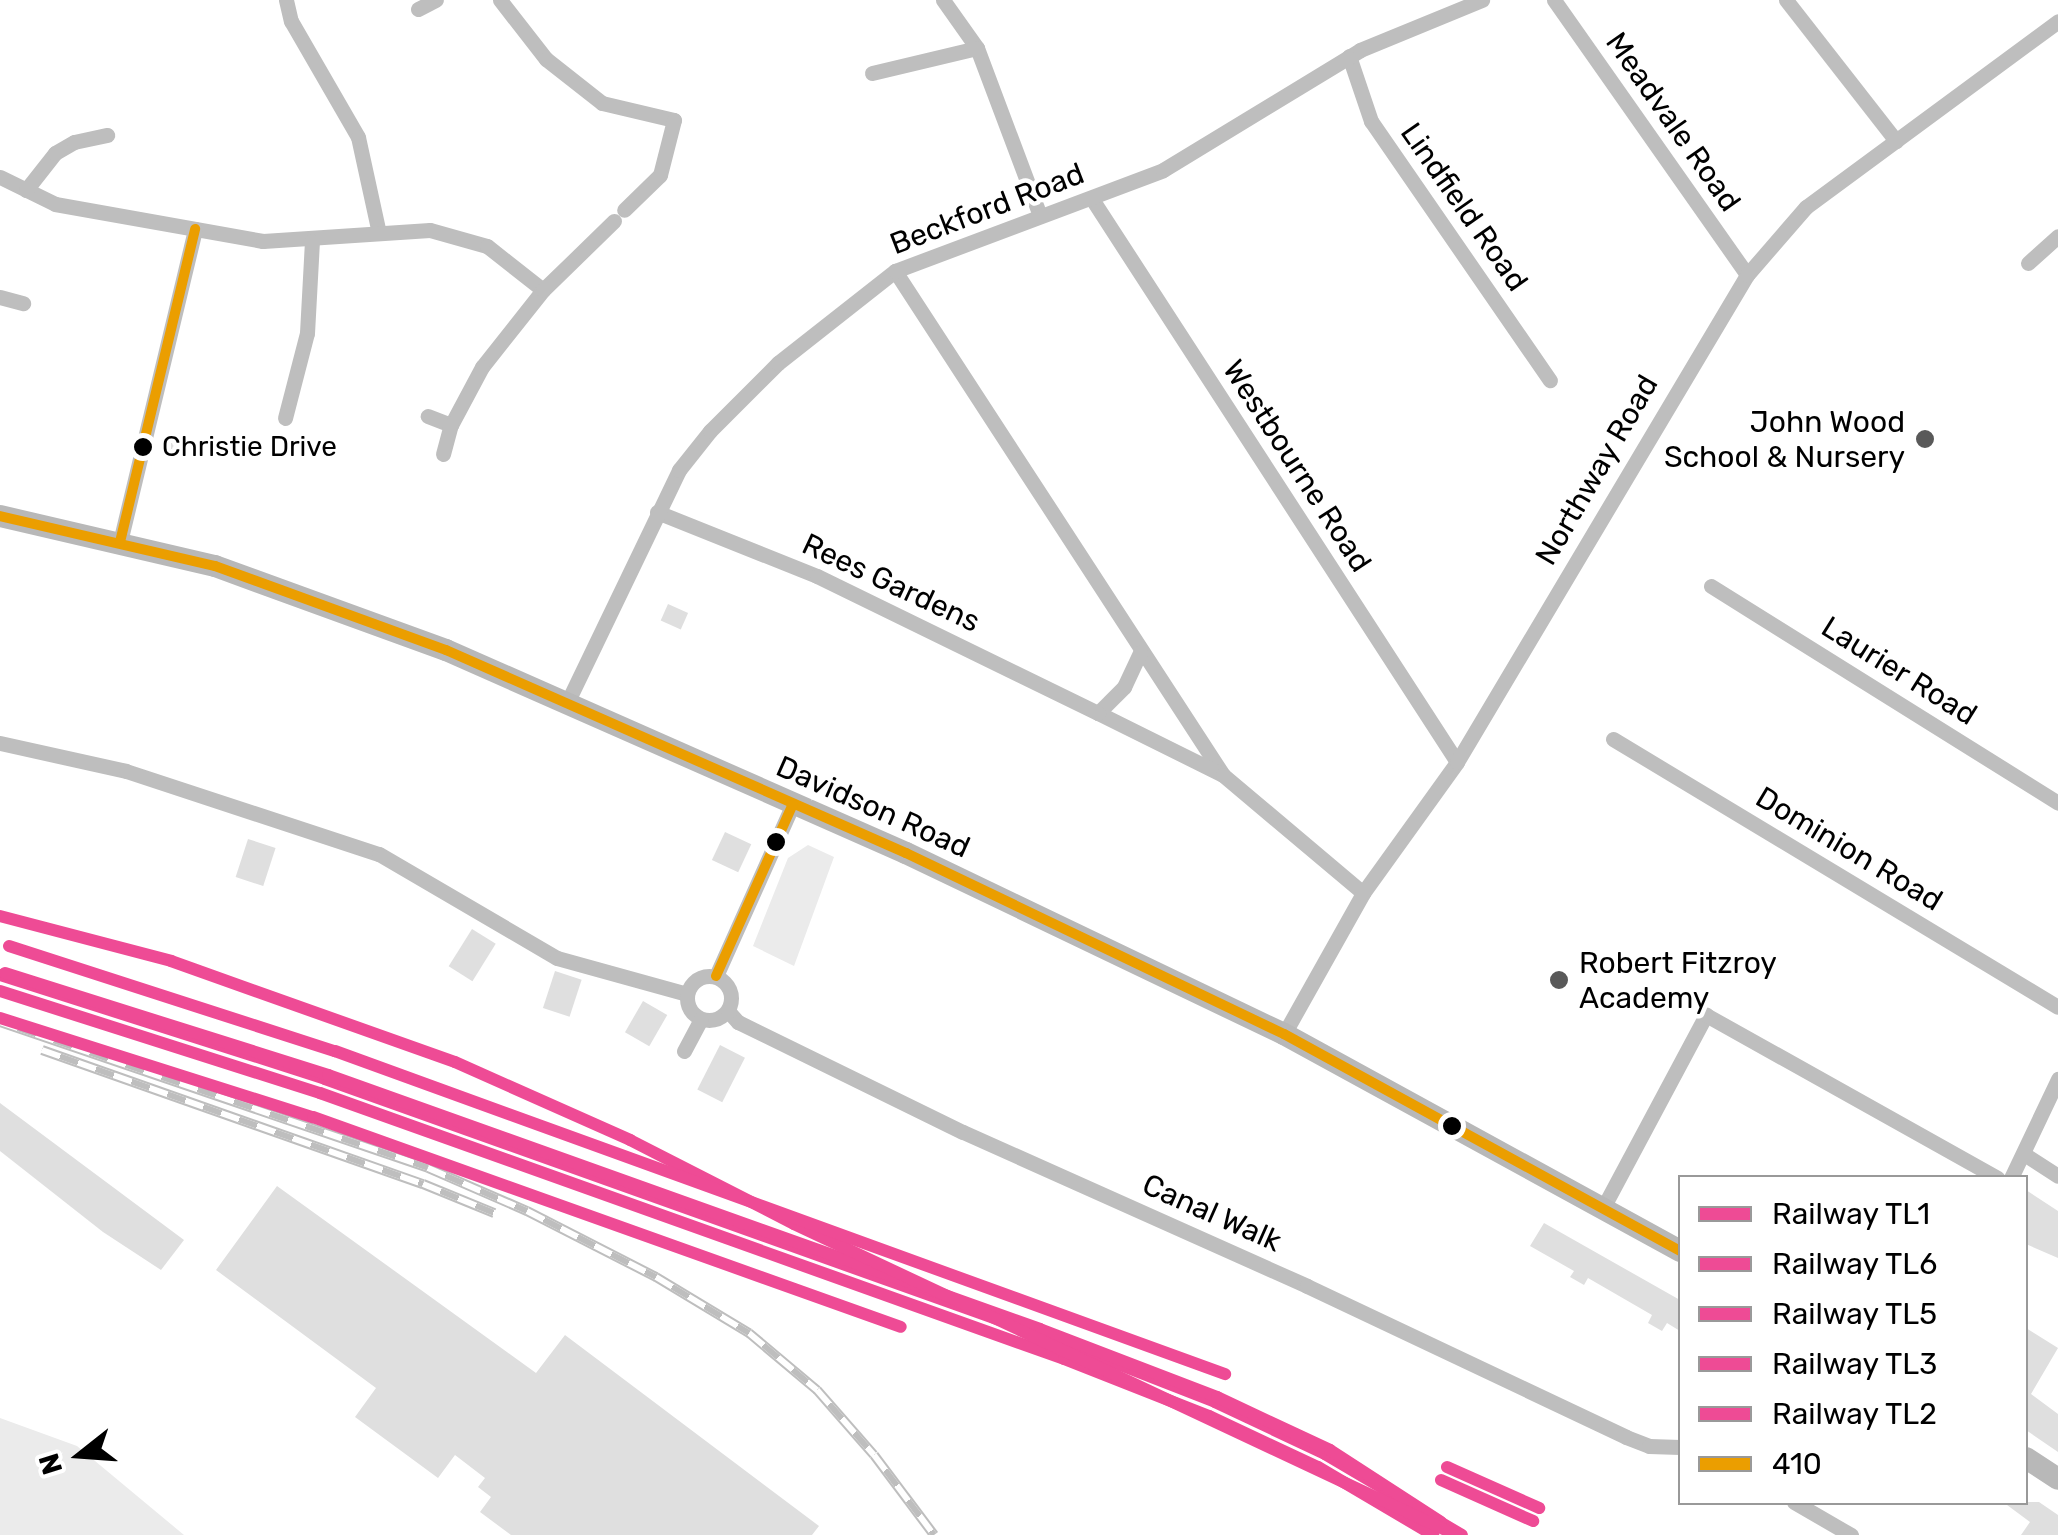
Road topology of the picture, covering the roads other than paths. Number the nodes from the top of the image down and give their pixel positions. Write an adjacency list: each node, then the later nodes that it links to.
1 (286, 0): 20 (street)
2 (436, 0): 8 (street)
3 (500, 0): 26 (street)
4 (943, 0): 10 (street)
5 (1482, 0): 11 (street, Beckford Road)
6 (1554, 0): 25 (street, Meadvale Road)
7 (1786, 0): 14 (street)
8 (418, 9)
9 (2058, 21): 14 (street, Northway Road)
10 (978, 48): 12 (street); 18 (street)
11 (1349, 56): 17 (street, Beckford Road); 29 (street, Lindfield Road)
12 (872, 73)
13 (107, 135): 16 (street)
14 (1896, 141): 25 (street, Northway Road)
15 (0, 178): 16 (street)
16 (26, 190): 19 (street)
17 (1092, 199): 18 (street, Beckford Road); 43 (street, Westbourne Road)
18 (1040, 216): 24 (street, Beckford Road)
19 (195, 229): 22 (street); 36 (street)
20 (379, 234): 22 (street); 26 (street)
21 (2058, 236): 23 (street)
22 (312, 242): 31 (street)
23 (2028, 263)
24 (895, 271): 34 (street, Beckford Road); 38 (street, Rees Gardens)
25 (1747, 275): 43 (street, Northway Road)
26 (543, 290): 32 (street)
27 (0, 297): 28 (street)
28 (24, 303)
29 (1550, 380)
30 (428, 416): 32 (street)
31 (285, 418)
32 (452, 425): 33 (street)
33 (443, 454)
34 (657, 512): 39 (street, Beckford Road); 40 (street, Rees Gardens)
35 (0, 516): 36 (street, Davidson Road)
36 (120, 542): 39 (street, Davidson Road)
37 (1711, 586): 45 (street, Laurier Road)
38 (1140, 653): 40 (street); 44 (street, Rees Gardens)
39 (566, 703): 46 (street, Davidson Road)
40 (1098, 714): 44 (street, Rees Gardens)
41 (1612, 738): 50 (street, Dominion Road)
42 (0, 744): 49 (street)
43 (1457, 762): 47 (street, Northway Road)
44 (1222, 775): 47 (street, Rees Gardens)
45 (2058, 803)
46 (792, 804): 48 (street); 53 (street, Davidson Road)
47 (1363, 893): 53 (street, Northway Road)
48 (716, 976): 49 (street); 51 (street)
49 (687, 994): 52 (street)
50 (2058, 1007)
51 (728, 1011): 52 (street); 62 (street, Canal Walk)
52 (701, 1019): 54 (street)
53 (1284, 1034): 60 (street, Davidson Road)
54 (684, 1051)
55 (2058, 1078): 56 (street)
56 (2024, 1154): 58 (street); 59 (street)
57 (1993, 1175): 60 (street)
58 (2013, 1175)
59 (2058, 1176)
60 (1604, 1206): 61 (street, Davidson Road)
61 (1678, 1250)
62 (1678, 1447)
63 (2028, 1459): 64 (street)
64 (2058, 1479)
65 (1799, 1505): 66 (street)
66 (1850, 1535)

